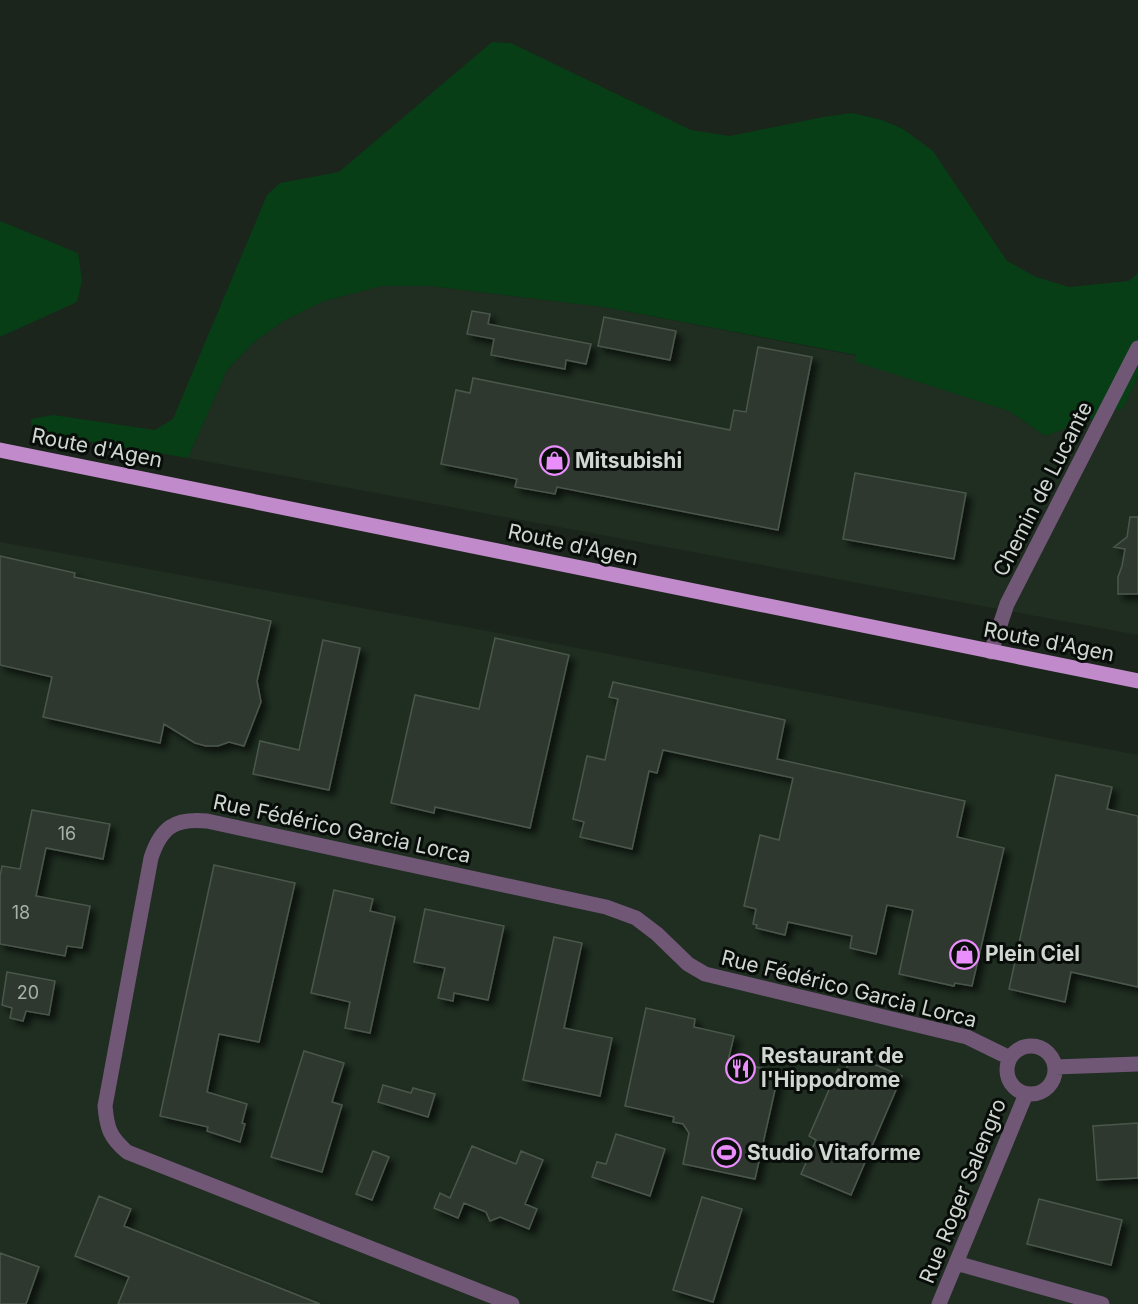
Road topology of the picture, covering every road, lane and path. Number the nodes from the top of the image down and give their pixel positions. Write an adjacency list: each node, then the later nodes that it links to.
1 (1138, 348): 3 (street, Chemin de Lucante)
2 (0, 450): 3 (main road, Route d'Agen)
3 (991, 652): 4 (main road, Route d'Agen)
4 (1138, 681)
5 (1010, 1058): 7 (street); 8 (street); 10 (street, Rue Fédérico Garcia Lorca)
6 (1138, 1064): 7 (street)
7 (1055, 1067): 8 (street)
8 (1026, 1094): 9 (street, Rue Roger Salengro)
9 (956, 1263): 11 (street, Rue Roger Salengro); 12 (street)
10 (512, 1304)
11 (939, 1304)
12 (1102, 1304)

